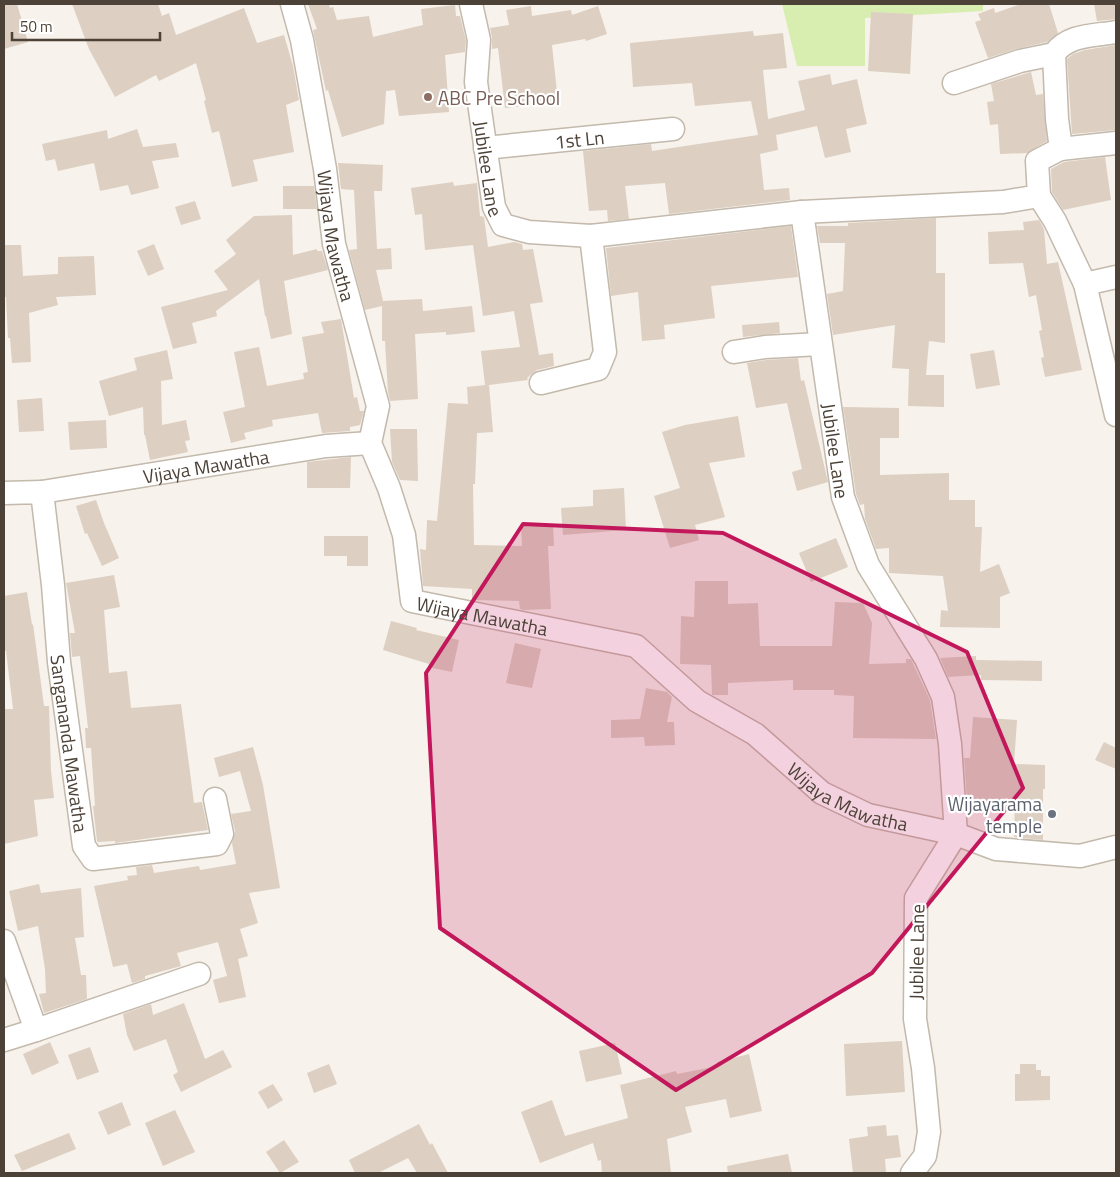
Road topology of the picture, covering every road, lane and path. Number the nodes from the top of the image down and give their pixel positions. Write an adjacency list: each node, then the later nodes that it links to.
1 (292, 4): 19 (street, Wijaya Mawatha)
2 (471, 4): 8 (street, Jubilee Lane)
3 (1116, 32): 4 (street)
4 (1054, 54): 5 (street); 9 (street)
5 (954, 83)
6 (673, 128): 8 (street, 1st Ln)
7 (1116, 142): 9 (street)
8 (485, 148): 12 (street, Jubilee Lane)
9 (1061, 149): 10 (street)
10 (1039, 196): 11 (street); 14 (street)
11 (802, 212): 12 (street, Jubilee Lane); 15 (street, Jubilee Lane)
12 (591, 236): 17 (street)
13 (1116, 277): 14 (street)
14 (1085, 284): 18 (street)
15 (820, 344): 16 (street); 23 (street, Jubilee Lane)
16 (734, 352)
17 (542, 383)
18 (1116, 413)
19 (370, 443): 20 (street, Vijaya Mawatha); 23 (street, Wijaya Mawatha)
20 (42, 492): 21 (street); 22 (street, Sangananda Mawatha)
21 (4, 493)
22 (215, 799)
23 (956, 834): 24 (street); 29 (street, Jubilee Lane)
24 (1116, 847)
25 (4, 940): 27 (street)
26 (199, 974): 27 (street)
27 (36, 1030): 28 (street)
28 (4, 1040)
29 (912, 1173)

